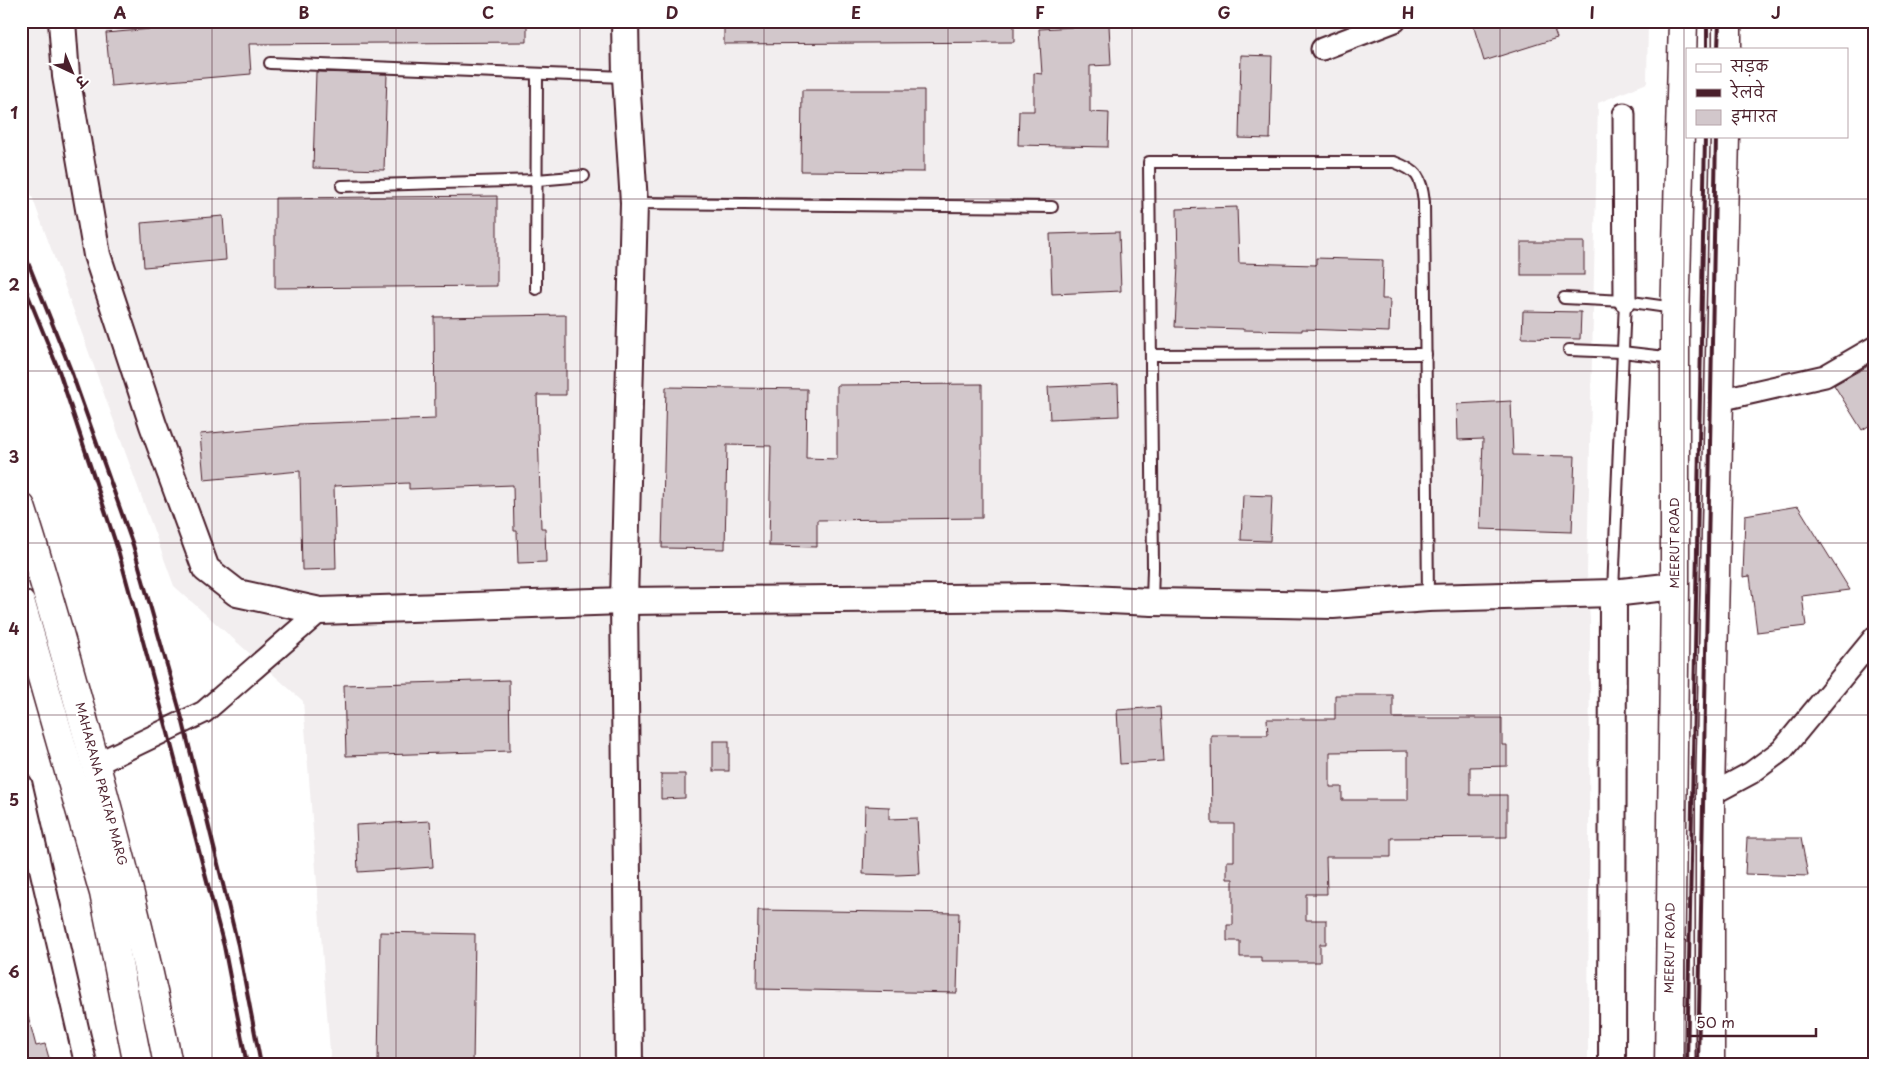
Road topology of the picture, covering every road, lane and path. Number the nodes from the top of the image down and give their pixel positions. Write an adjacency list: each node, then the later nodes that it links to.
1 (62, 21): 37 (street)
2 (625, 21): 10 (street)
3 (1394, 21): 7 (street)
4 (1684, 21): 21 (main road, MEERUT ROAD)
5 (1728, 21): 6 (main road)
6 (1727, 48)
7 (1322, 49)
8 (270, 63): 9 (lane)
9 (537, 74): 10 (lane); 14 (lane)
10 (626, 77): 16 (street)
11 (1624, 114): 20 (street)
12 (1725, 138): 28 (main road)
13 (584, 176): 14 (lane)
14 (537, 180): 15 (lane); 18 (lane)
15 (342, 186)
16 (634, 203): 17 (lane); 34 (street)
17 (1052, 207)
18 (536, 290)
19 (1564, 298): 20 (lane)
20 (1625, 301): 21 (lane); 24 (lane)
21 (1675, 308): 27 (main road, MEERUT ROAD)
22 (1875, 348): 28 (street)
23 (1569, 350): 24 (lane)
24 (1622, 352): 27 (lane); 32 (lane)
25 (1426, 354): 26 (lane); 26 (lane); 33 (lane)
26 (1151, 355): 35 (lane)
27 (1675, 358): 31 (main road, MEERUT ROAD)
28 (1719, 400): 30 (main road)
29 (21, 507): 39 (main road, MAHARANA PRATAP MARG)
30 (1715, 584): 31 (main road); 41 (main road)
31 (1675, 586): 32 (street); 47 (main road, MEERUT ROAD)
32 (1613, 593): 33 (street); 46 (street)
33 (1428, 598): 35 (street)
34 (624, 601): 35 (street); 37 (street); 45 (street)
35 (1152, 602)
36 (21, 604): 43 (main road)
37 (320, 611): 39 (street)
38 (1875, 637): 41 (street)
39 (96, 764): 44 (main road, MAHARANA PRATAP MARG)
40 (21, 784): 42 (street)
41 (1710, 795): 48 (main road)
42 (86, 1065)
43 (138, 1065)
44 (168, 1065)
45 (629, 1065)
46 (1612, 1065)
47 (1669, 1065)
48 (1710, 1065)

